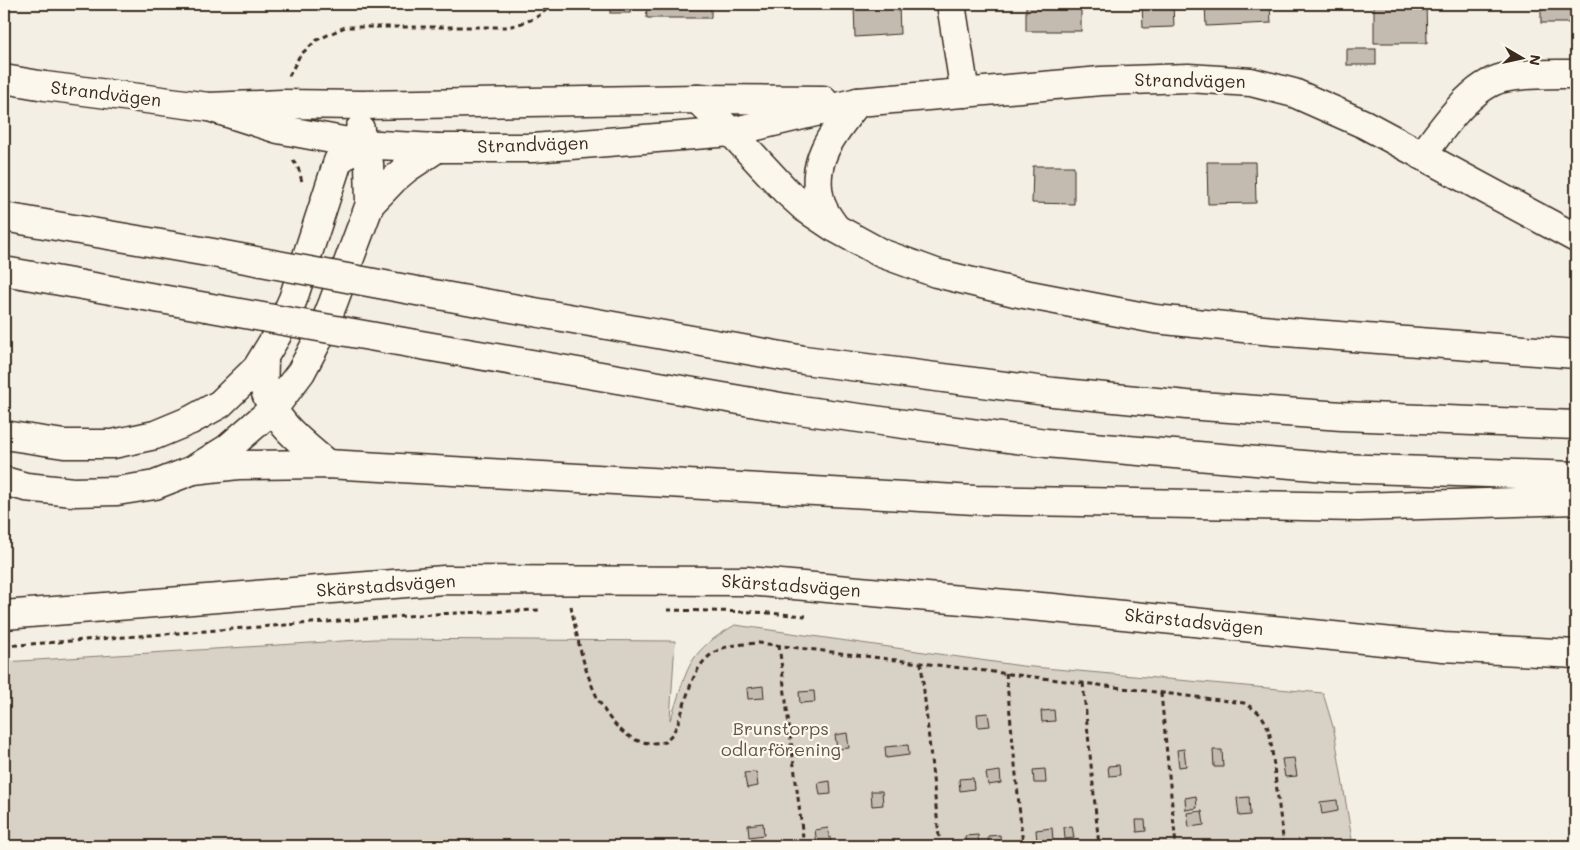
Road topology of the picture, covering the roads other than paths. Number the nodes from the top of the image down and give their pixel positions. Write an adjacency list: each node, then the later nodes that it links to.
1 (951, 4): 4 (main road)
2 (1576, 74): 12 (main road)
3 (4, 80): 8 (main road, Strandvägen)
4 (965, 93): 6 (main road, Strandvägen); 12 (main road, Strandvägen)
5 (697, 98): 6 (main road, Strandvägen); 7 (main road, Strandvägen); 9 (main road)
6 (858, 102): 9 (main road, Strandvägen); 15 (main road)
7 (363, 105): 8 (main road, Strandvägen); 10 (main road)
8 (280, 117): 10 (main road, Strandvägen)
9 (731, 132): 11 (main road, Strandvägen); 15 (main road)
10 (359, 144): 11 (main road, Strandvägen); 13 (main road); 19 (main road)
11 (437, 148): 13 (main road)
12 (1422, 156): 16 (main road, Strandvägen)
13 (370, 204): 20 (main road)
14 (4, 216): 21 (main road, bridge)
15 (835, 228): 18 (main road)
16 (1576, 238)
17 (4, 271): 25 (main road, bridge)
18 (1576, 354)
19 (264, 358): 20 (main road); 22 (main road)
20 (274, 408): 23 (main road); 24 (main road)
21 (1576, 425)
22 (4, 436)
23 (328, 464): 24 (main road); 27 (main road)
24 (193, 470): 26 (main road)
25 (1576, 476)
26 (4, 481)
27 (1576, 500)
28 (4, 615): 29 (main road, Skärstadsvägen)
29 (1576, 654)

